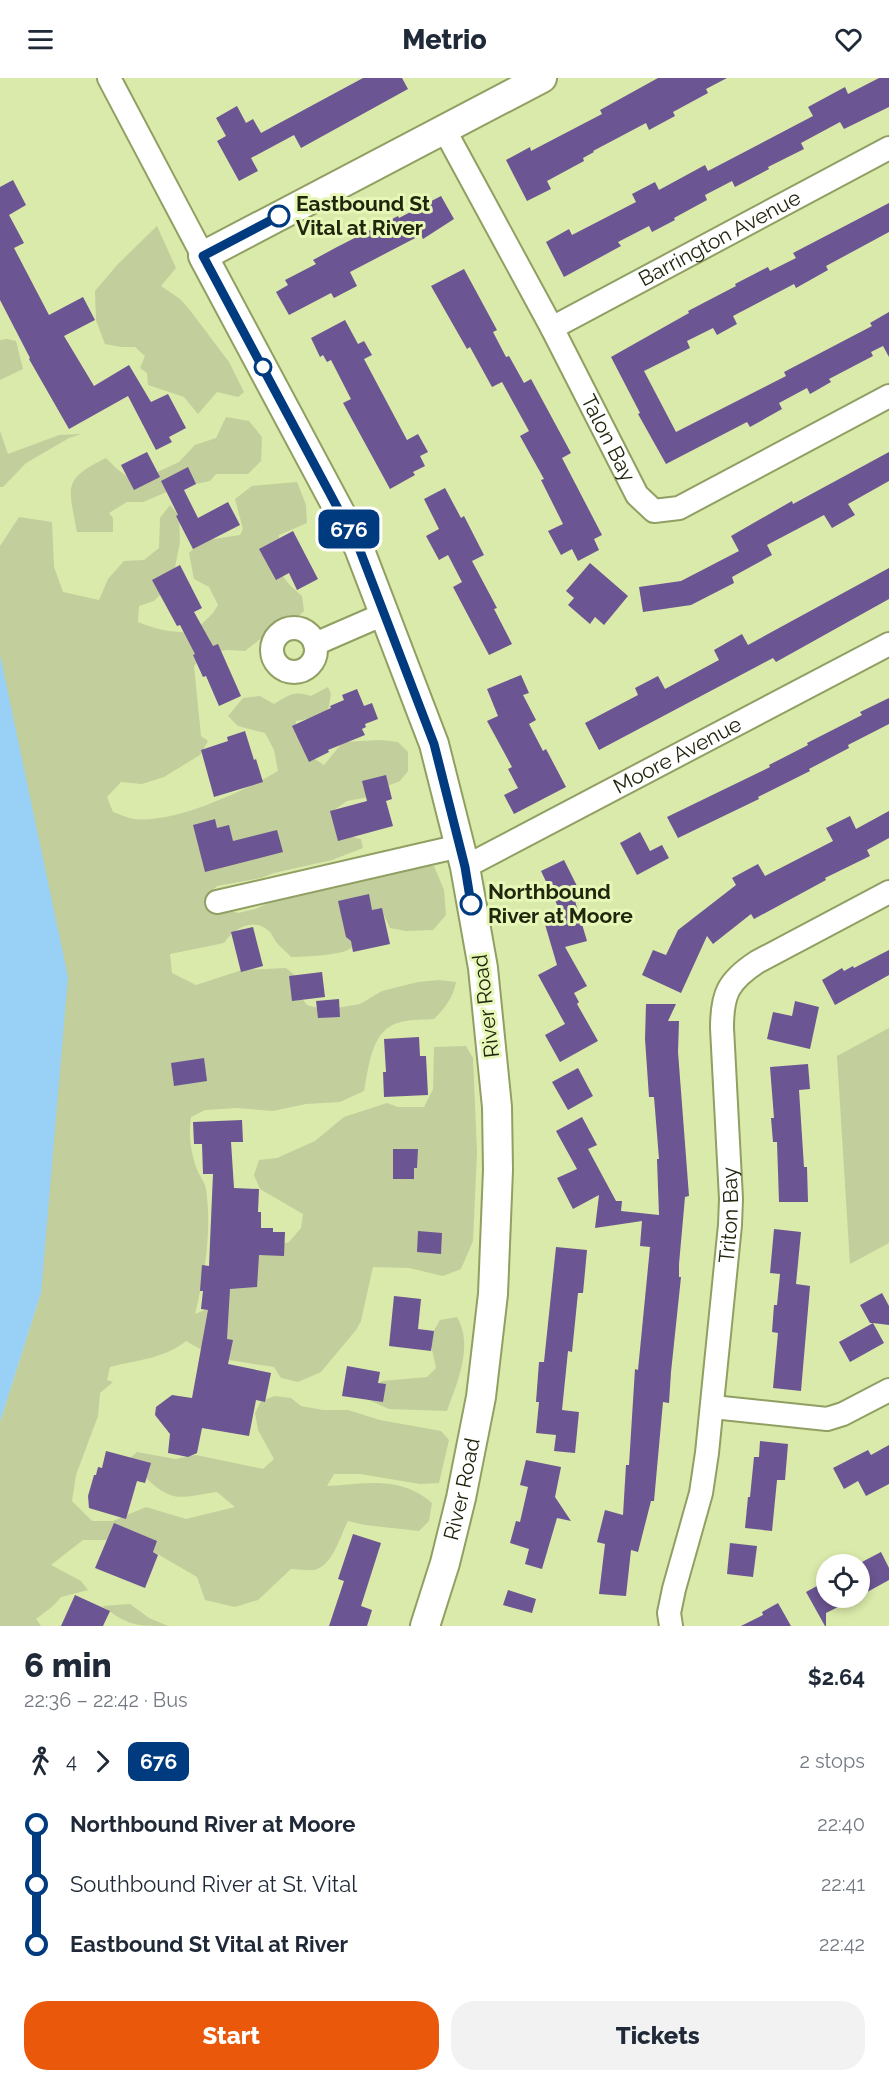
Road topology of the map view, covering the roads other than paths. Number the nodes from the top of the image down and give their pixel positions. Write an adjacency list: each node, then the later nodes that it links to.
1 (108, 78): 5 (street)
2 (542, 78): 3 (street)
3 (444, 129): 5 (street); 6 (street, Talon Bay)
4 (889, 148): 6 (street, Barrington Avenue)
5 (203, 256): 8 (street, River Road)
6 (552, 328): 7 (street, Talon Bay)
7 (889, 396)
8 (384, 614): 9 (street); 11 (street, River Road)
9 (315, 644)
10 (889, 644): 11 (street, Moore Avenue)
11 (463, 856): 13 (street, Moore Avenue); 16 (street, River Road)
12 (889, 892): 15 (street, Triton Bay)
13 (217, 902)
14 (889, 1390): 15 (street)
15 (713, 1407): 17 (street, Triton Bay)
16 (425, 1626)
17 (671, 1626)

